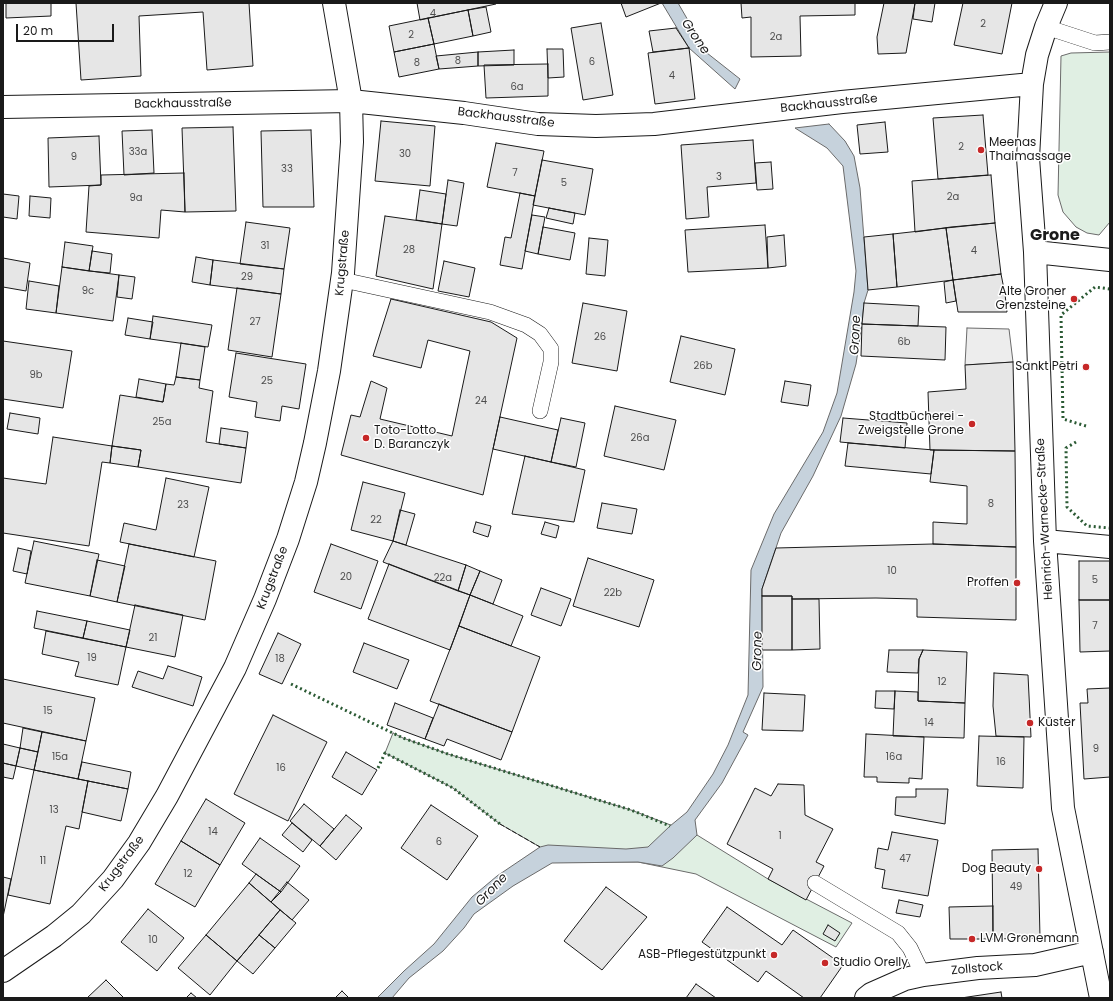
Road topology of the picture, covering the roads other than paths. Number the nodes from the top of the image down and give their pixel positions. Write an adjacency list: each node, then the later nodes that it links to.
1 (334, 3): 6 (street, Krugstraße)
2 (1056, 3): 3 (street, Heinrich-Warnecke-Straße)
3 (1046, 27): 4 (lane); 5 (street, Heinrich-Warnecke-Straße)
4 (1110, 42)
5 (1032, 84): 6 (street, Backhausstraße); 8 (street, Heinrich-Warnecke-Straße)
6 (351, 102): 7 (street, Backhausstraße); 10 (street, Krugstraße)
7 (3, 107)
8 (1035, 252): 9 (street); 12 (street, Heinrich-Warnecke-Straße)
9 (1110, 260)
10 (343, 280): 11 (lane); 16 (street, Krugstraße)
11 (540, 411)
12 (1045, 541): 13 (street); 15 (street, Heinrich-Warnecke-Straße)
13 (1110, 547)
14 (815, 883): 17 (lane)
15 (1092, 952): 17 (street, Zollstock); 19 (street, Heinrich-Warnecke-Straße)
16 (3, 971)
17 (923, 975): 18 (street, Zollstock)
18 (866, 998)
19 (1101, 998)

